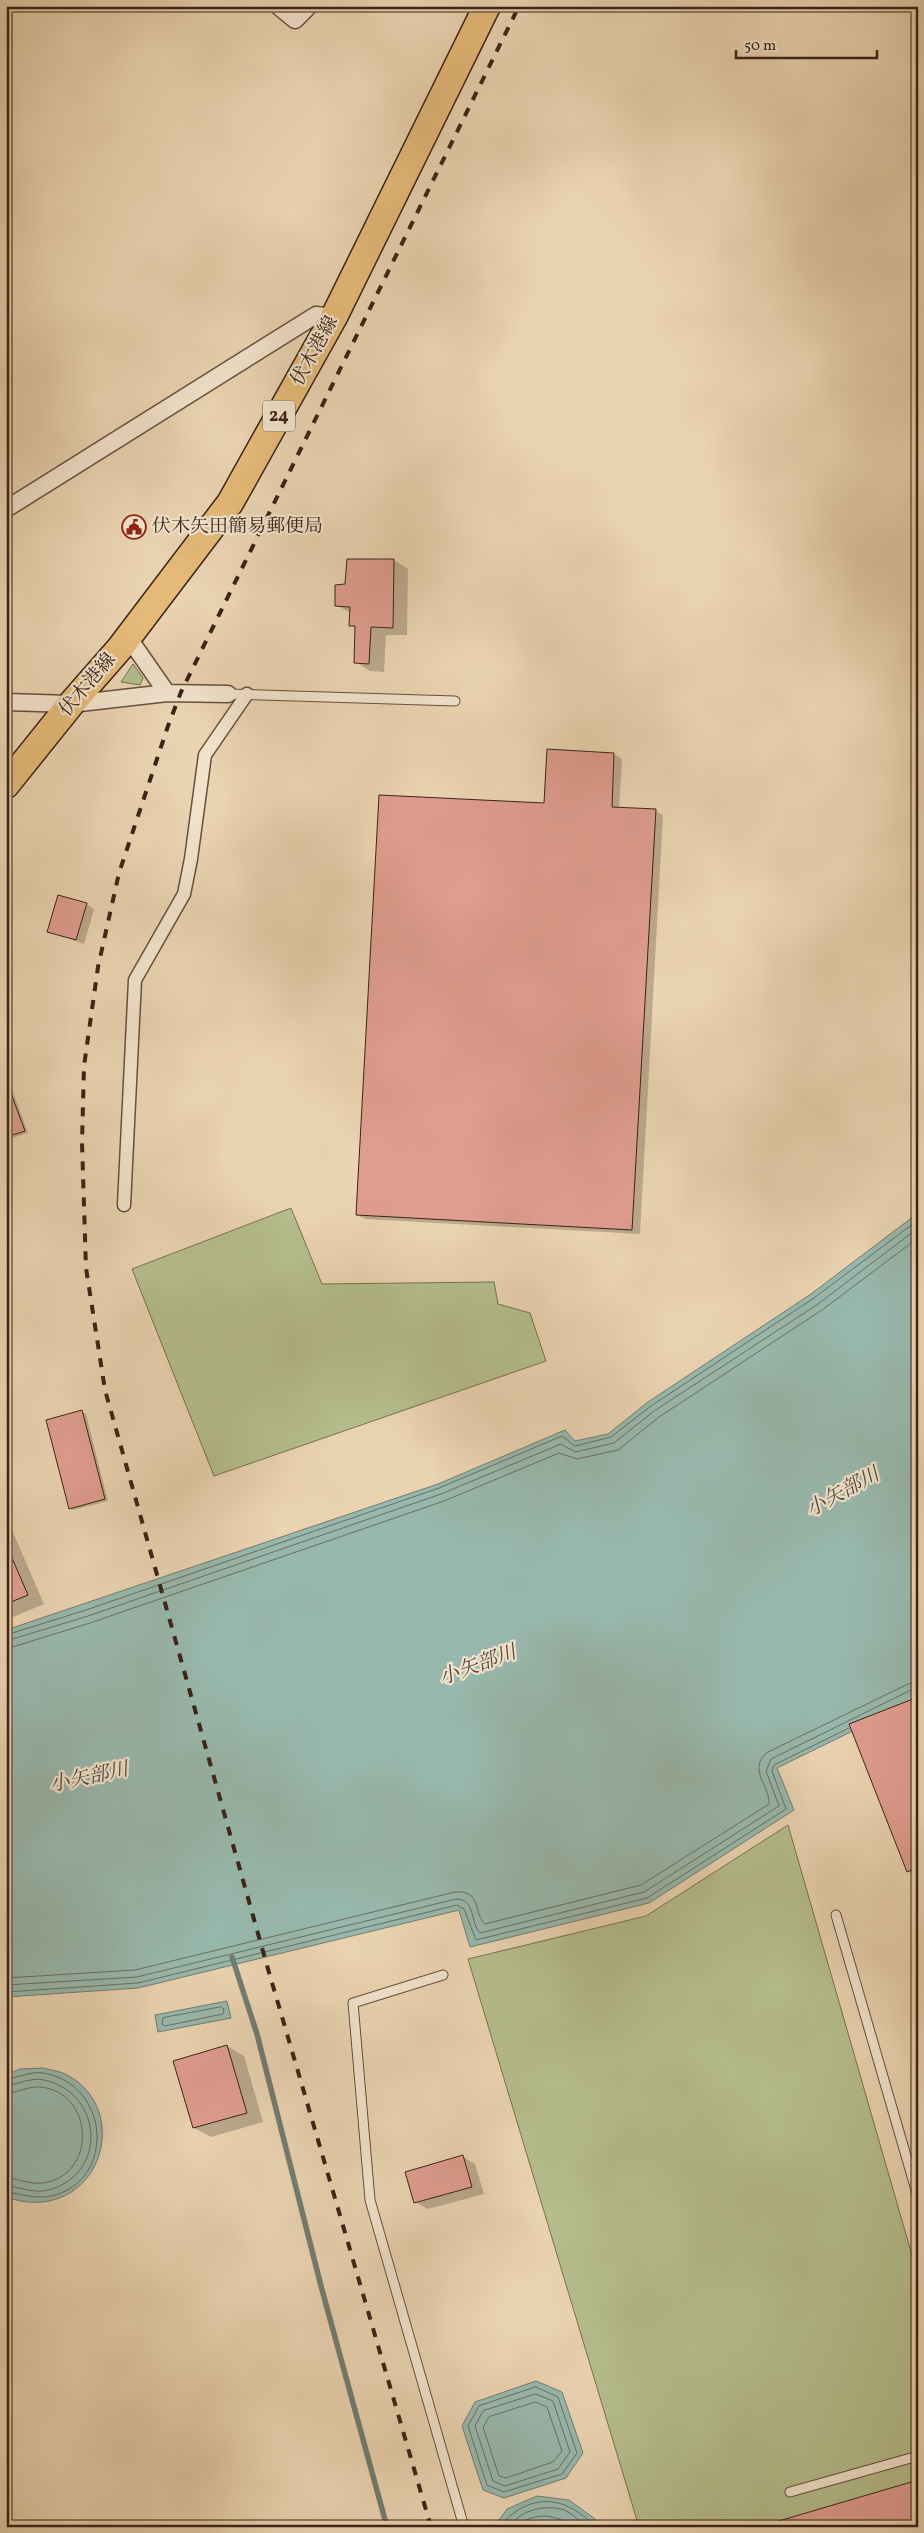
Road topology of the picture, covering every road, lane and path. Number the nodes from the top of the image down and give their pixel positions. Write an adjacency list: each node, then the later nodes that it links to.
1 (278, 6): 2 (street)
2 (309, 6)
3 (487, 6): 4 (main road, 伏木港線 / 24)
4 (334, 317): 5 (street); 6 (main road, 伏木港線 / 24)
5 (6, 509)
6 (128, 637): 7 (street); 12 (main road, 伏木港線 / 24)
7 (167, 693): 8 (street); 12 (street)
8 (228, 694): 9 (lane)
9 (247, 694): 10 (lane); 14 (street)
10 (455, 701)
11 (6, 702): 12 (street)
12 (71, 704): 13 (main road, 伏木港線 / 24)
13 (6, 785)
14 (124, 1204)
15 (836, 1915): 17 (lane)
16 (443, 1975): 20 (lane)
17 (918, 2197)
18 (918, 2456): 19 (lane)
19 (790, 2492)
20 (464, 2527)

